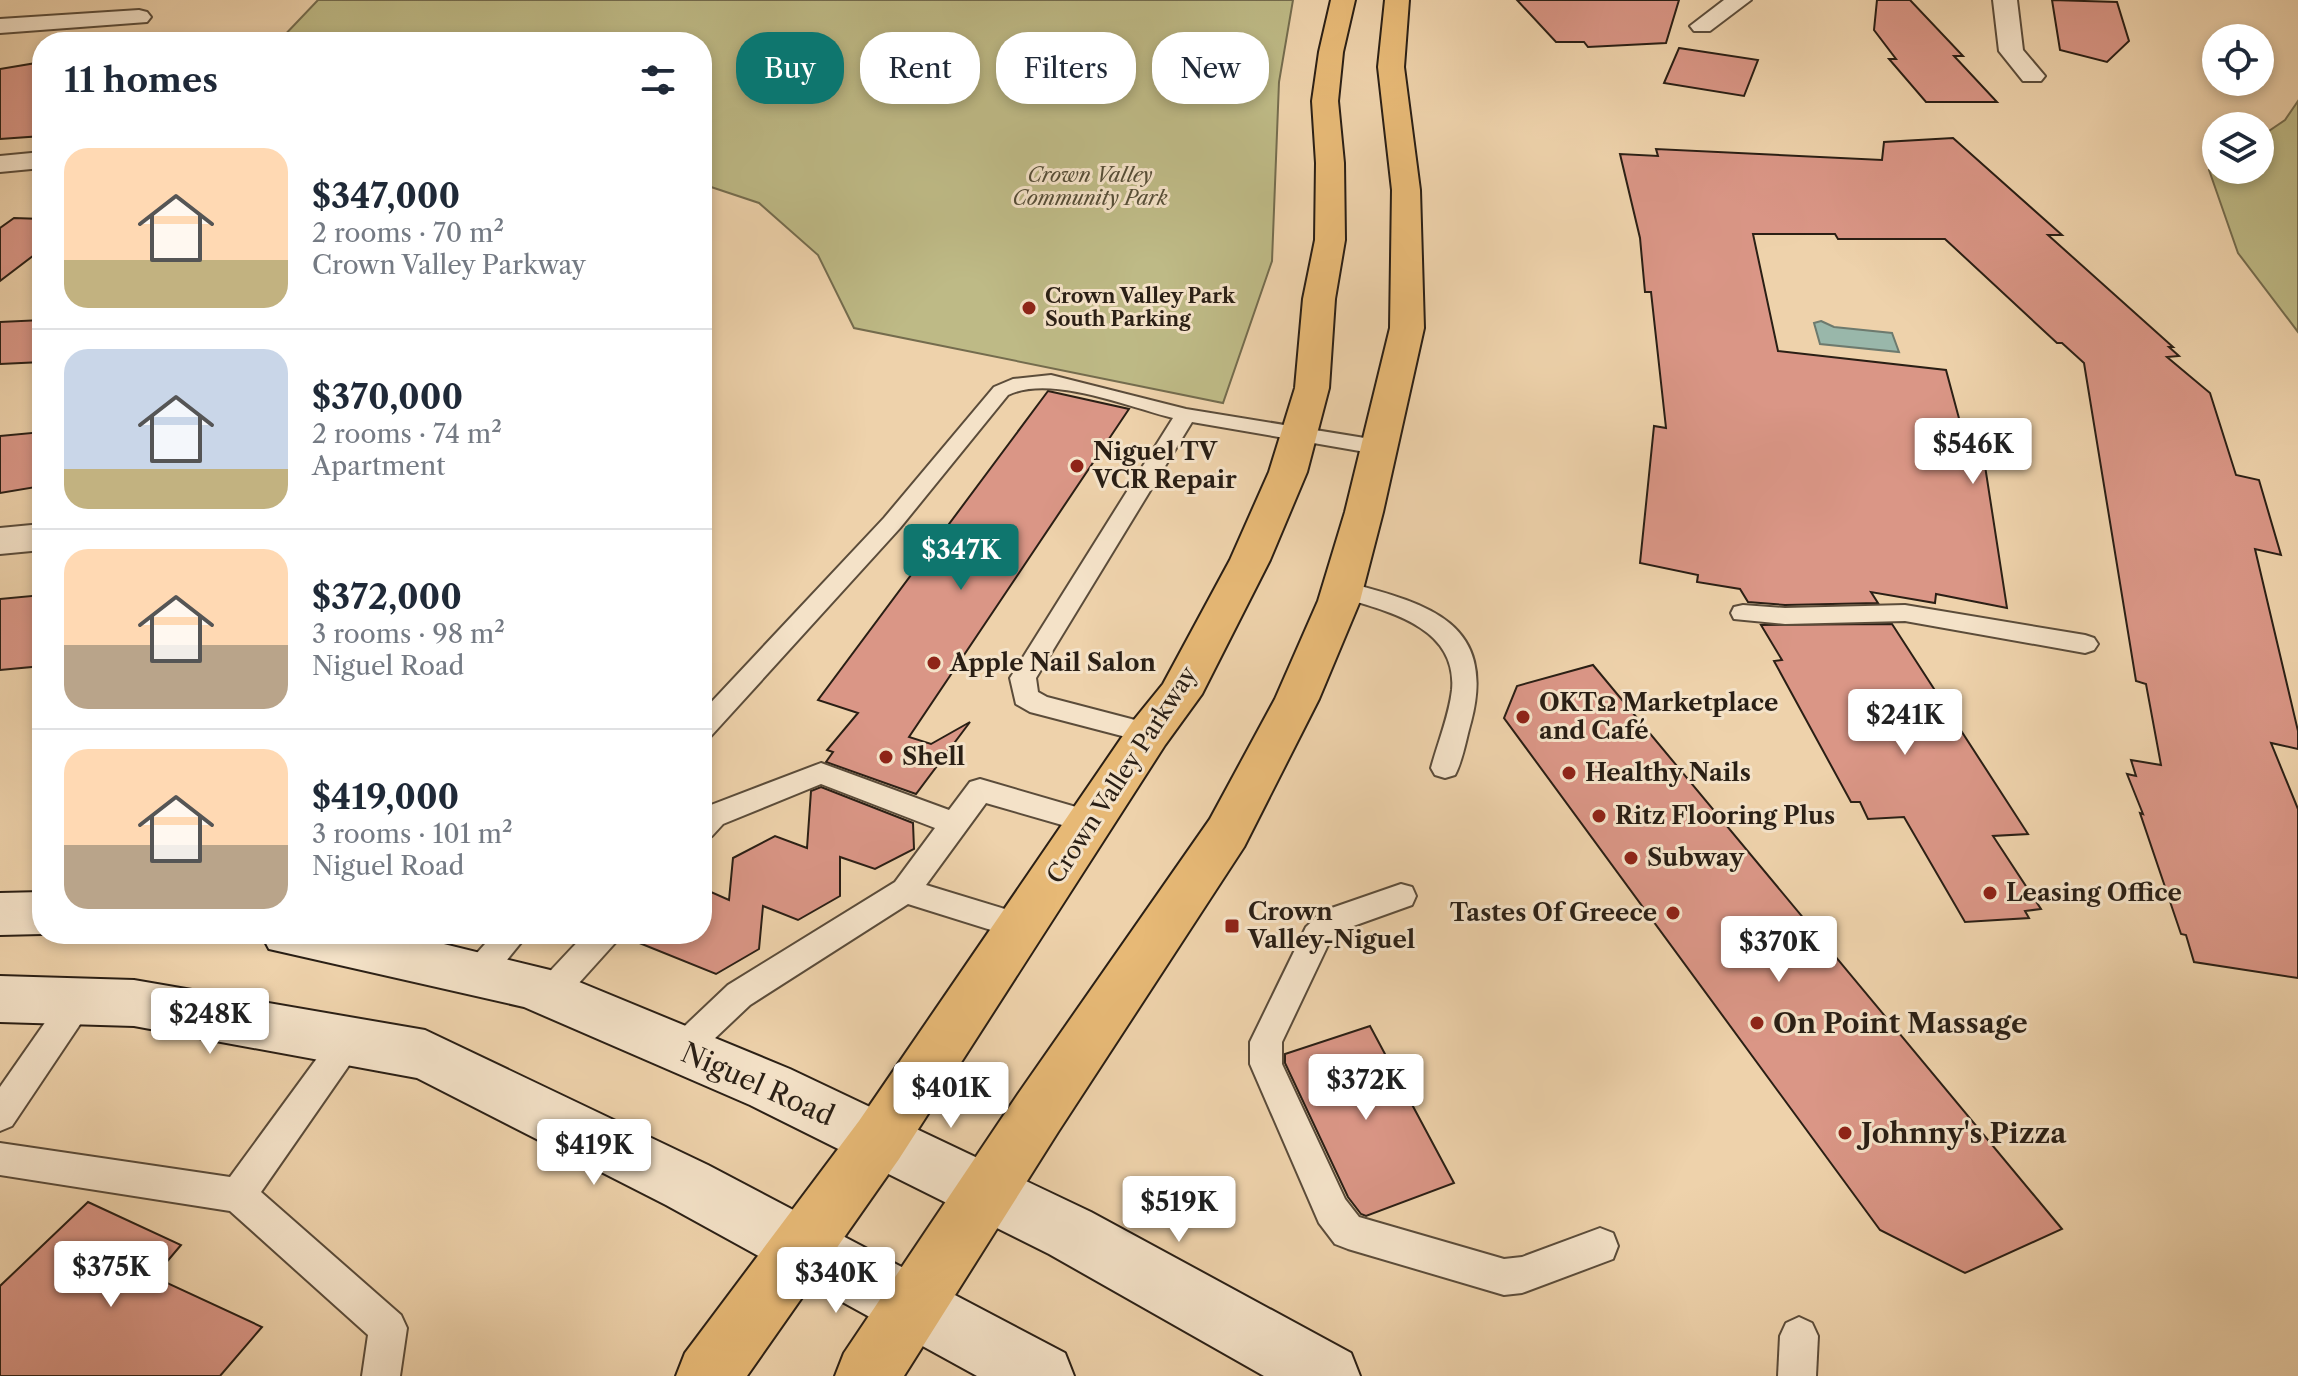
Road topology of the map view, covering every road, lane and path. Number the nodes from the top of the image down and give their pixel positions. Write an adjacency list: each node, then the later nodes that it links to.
1 (1343, 0): 12 (main road, Crown Valley Parkway)
2 (1397, 0): 13 (main road)
3 (1739, 0): 7 (main road)
4 (2005, 0): 8 (main road)
5 (139, 17): 6 (main road)
6 (0, 26)
7 (1702, 26)
8 (2032, 76)
9 (32, 161): 10 (main road)
10 (0, 164)
11 (1186, 415): 12 (lane); 19 (lane); 20 (lane)
12 (1298, 434): 13 (lane); 20 (main road, Crown Valley Parkway)
13 (1377, 447): 16 (main road)
14 (32, 538): 15 (main road)
15 (0, 541)
16 (1342, 589): 21 (lane); 42 (main road)
17 (1743, 613): 18 (lane)
18 (2085, 644)
19 (712, 718)
20 (1149, 733): 23 (main road, Crown Valley Parkway)
21 (1445, 768)
22 (712, 817): 24 (lane)
23 (1090, 822): 24 (lane); 29 (main road, Crown Valley Parkway)
24 (955, 824): 25 (lane)
25 (905, 891): 29 (lane); 38 (lane)
26 (1401, 896): 44 (lane)
27 (32, 913): 28 (main road)
28 (0, 914)
29 (1023, 927): 40 (main road, Crown Valley Parkway)
30 (348, 944): 33 (main road, Niguel Road)
31 (504, 944): 33 (lane)
32 (595, 944): 34 (lane)
33 (478, 973): 34 (main road, Niguel Road)
34 (549, 994): 38 (main road, Niguel Road)
35 (0, 999): 36 (main road)
36 (78, 1001): 37 (main road); 39 (lane)
37 (348, 1041): 43 (lane); 45 (main road)
38 (682, 1049): 40 (main road, Niguel Road)
39 (0, 1115)
40 (879, 1140): 42 (main road, Niguel Road); 45 (main road, Crown Valley Parkway)
41 (0, 1159): 43 (lane)
42 (987, 1194): 46 (main road); 52 (main road, Niguel Road)
43 (238, 1195): 48 (lane)
44 (1600, 1246)
45 (801, 1247): 46 (main road); 49 (main road, Crown Valley Parkway)
46 (912, 1306): 50 (main road); 51 (main road)
47 (1799, 1336): 53 (lane)
48 (381, 1376)
49 (708, 1376)
50 (867, 1376)
51 (1042, 1376)
52 (1328, 1376)
53 (1797, 1376)

